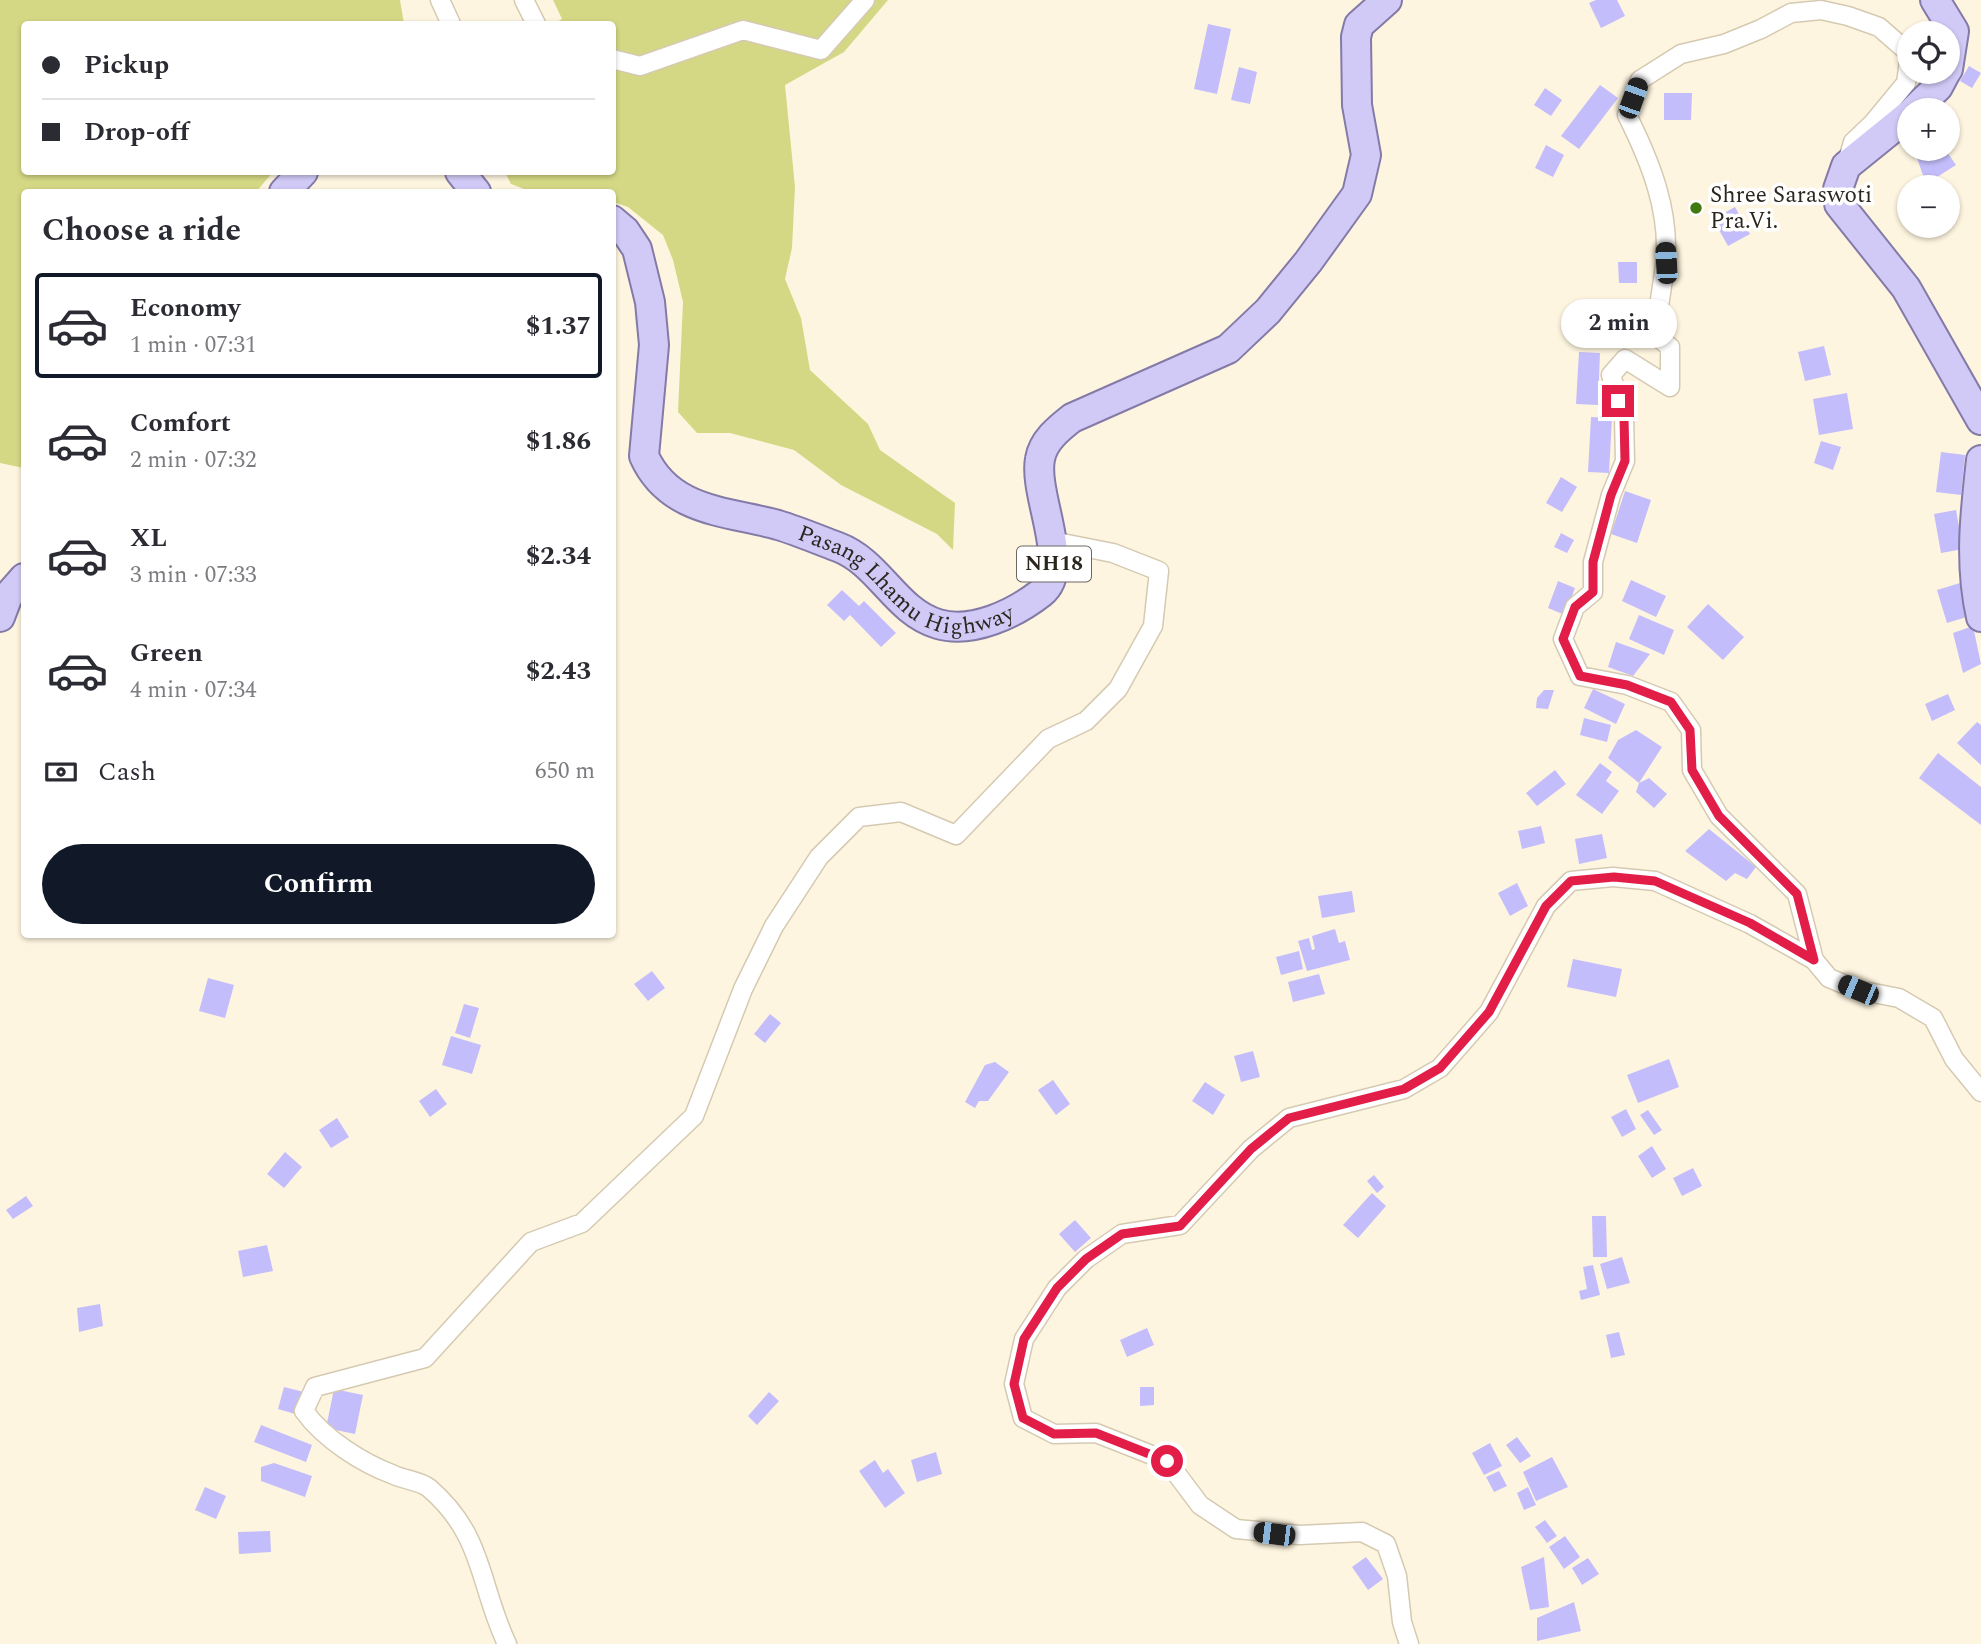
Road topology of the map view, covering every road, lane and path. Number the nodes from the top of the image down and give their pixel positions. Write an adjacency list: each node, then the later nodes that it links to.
1 (440, 0): 6 (street)
2 (524, 0): 7 (street)
3 (865, 0): 10 (street)
4 (1387, 0): 23 (main road, Pasang Lhamu Highway / NH18)
5 (1934, 0): 8 (main road)
6 (450, 21)
7 (534, 21)
8 (1948, 21)
9 (1897, 42): 27 (street)
10 (616, 60)
11 (1905, 84): 15 (street)
12 (1940, 84): 13 (main road)
13 (1927, 98)
14 (1897, 125): 15 (main road)
15 (1846, 166): 21 (main road)
16 (300, 175): 18 (main road)
17 (462, 175): 19 (main road)
18 (288, 189)
19 (474, 189)
20 (616, 223): 23 (main road, Pasang Lhamu Highway / NH18)
21 (1981, 420)
22 (1981, 460): 26 (main road)
23 (1052, 541): 29 (street)
24 (21, 581): 25 (main road)
25 (0, 617)
26 (1981, 617)
27 (1814, 960): 28 (street); 30 (street)
28 (1981, 1092)
29 (507, 1644)
30 (1409, 1644)

